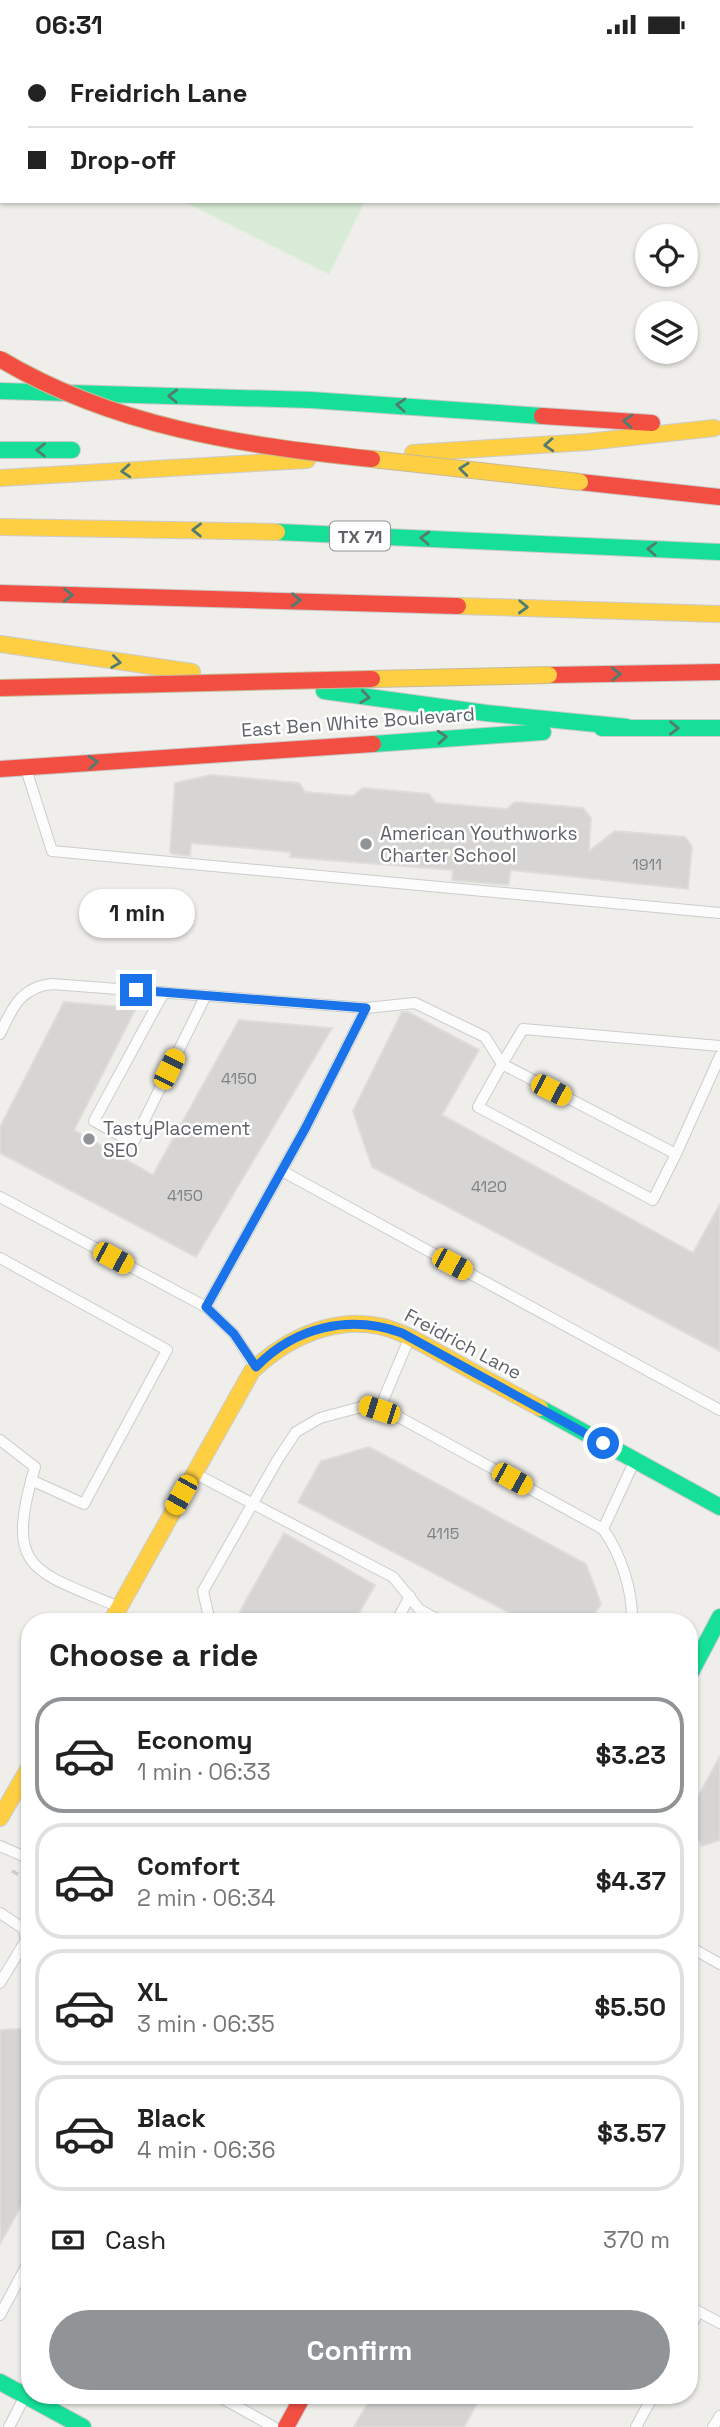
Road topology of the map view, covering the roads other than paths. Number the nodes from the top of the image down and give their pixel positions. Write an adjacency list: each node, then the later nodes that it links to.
1 (0, 359): 7 (main road, bridge)
2 (0, 391): 3 (main road, one-way to 2)
3 (717, 428): 8 (main road, one-way to 8)
4 (0, 450): 5 (main road, one-way to 4)
5 (93, 450)
6 (173, 451): 7 (main road, bridge)
7 (305, 451): 9 (main road, one-way to 7, bridge)
8 (0, 478)
9 (720, 497)
10 (0, 527): 11 (main road, TX 71, one-way to 10)
11 (720, 552)
12 (0, 593): 13 (main road, one-way to 13)
13 (720, 614)
14 (0, 644): 17 (main road, one-way to 17)
15 (720, 672): 16 (main road, one-way to 15, bridge)
16 (0, 688)
17 (627, 727): 18 (main road, East Ben White Boulevard, one-way to 18); 19 (main road, East Ben White Boulevard, one-way to 17)
18 (720, 728)
19 (25, 767): 20 (main road, East Ben White Boulevard); 21 (lane)
20 (0, 769)
21 (720, 913)
22 (163, 992): 23 (lane); 23 (lane); 25 (lane)
23 (206, 995): 24 (lane)
24 (366, 1008): 28 (lane); 30 (lane)
25 (0, 1034)
26 (720, 1046): 28 (lane)
27 (720, 1056): 29 (lane)
28 (502, 1064): 29 (lane); 29 (lane)
29 (676, 1154)
30 (282, 1171): 33 (lane); 37 (lane)
31 (0, 1197): 33 (lane)
32 (0, 1258): 41 (lane)
33 (206, 1307): 35 (lane)
34 (410, 1337): 35 (main road, Freidrich Lane); 36 (lane); 39 (main road, Freidrich Lane)
35 (256, 1367): 40 (main road, Freidrich Lane)
36 (379, 1410): 42 (lane); 44 (lane)
37 (720, 1410)
38 (0, 1440): 41 (lane)
39 (635, 1460): 43 (main road, Freidrich Lane); 44 (lane)
40 (193, 1473): 42 (lane); 46 (main road, Freidrich Lane)
41 (31, 1479): 46 (lane)
42 (253, 1504): 45 (lane); 48 (lane)
43 (720, 1507)
44 (603, 1529): 51 (lane)
45 (410, 1596): 49 (lane); 50 (lane)
46 (119, 1608): 47 (main road, Freidrich Lane)
47 (116, 1613)
48 (208, 1613)
49 (401, 1613)
50 (426, 1613)
51 (632, 1613)
52 (720, 1617): 53 (main road)
53 (698, 1659)
54 (21, 1782): 55 (main road)
55 (0, 1818)
56 (0, 1846): 57 (lane)
57 (21, 1855)
58 (0, 1913): 59 (lane)
59 (21, 1927)
60 (21, 1948): 63 (lane)
61 (698, 1952): 62 (lane)
62 (720, 1964)
63 (0, 1983)
64 (21, 2276): 66 (lane)
65 (698, 2311): 67 (lane)
66 (0, 2315)
67 (720, 2323)
68 (0, 2382): 69 (main road)
69 (21, 2393)
70 (22, 2404): 76 (lane)
71 (41, 2404): 77 (main road)
72 (232, 2404): 78 (lane)
73 (299, 2404): 79 (main road)
74 (649, 2404): 80 (lane)
75 (720, 2416): 81 (lane)
76 (9, 2427)
77 (83, 2427)
78 (274, 2427)
79 (286, 2427)
80 (636, 2427)
81 (713, 2427)

